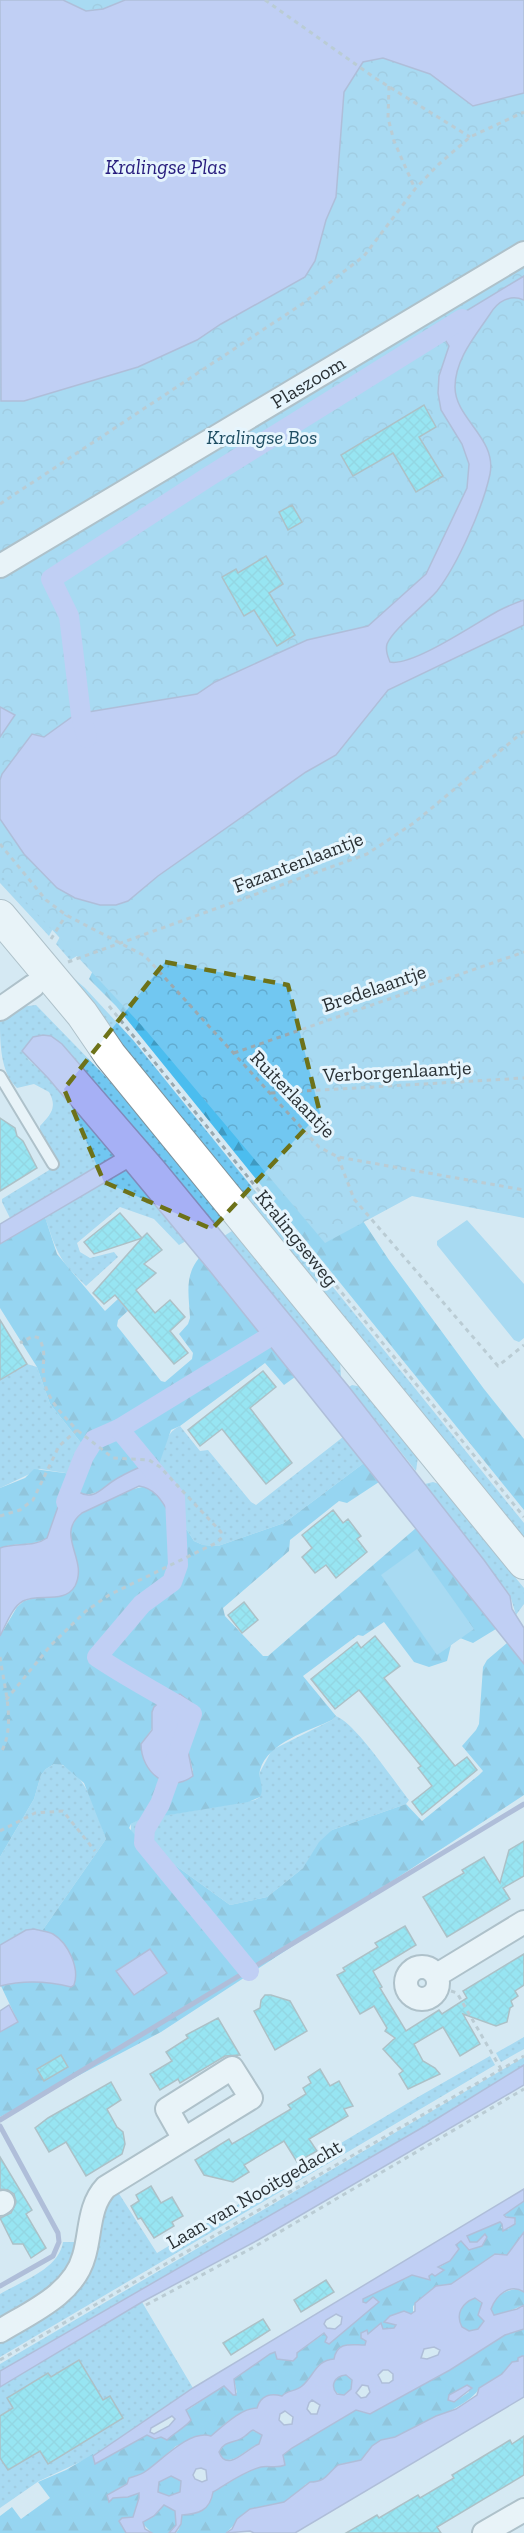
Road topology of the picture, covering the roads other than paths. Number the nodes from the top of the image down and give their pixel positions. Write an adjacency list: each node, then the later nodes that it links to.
1 (524, 253): 2 (street, Plaszoom)
2 (0, 566)
3 (0, 916): 5 (main road, Kralingseweg)
4 (0, 949): 5 (main road, Kralingseweg)
5 (55, 973): 6 (street); 9 (main road, Kralingseweg)
6 (0, 1009)
7 (0, 1076): 8 (lane)
8 (53, 1164)
9 (524, 1563)
10 (524, 1922): 11 (street)
11 (438, 1980)
12 (184, 2139): 13 (street)
13 (0, 2331)
14 (524, 2510): 15 (street)
15 (484, 2533)

